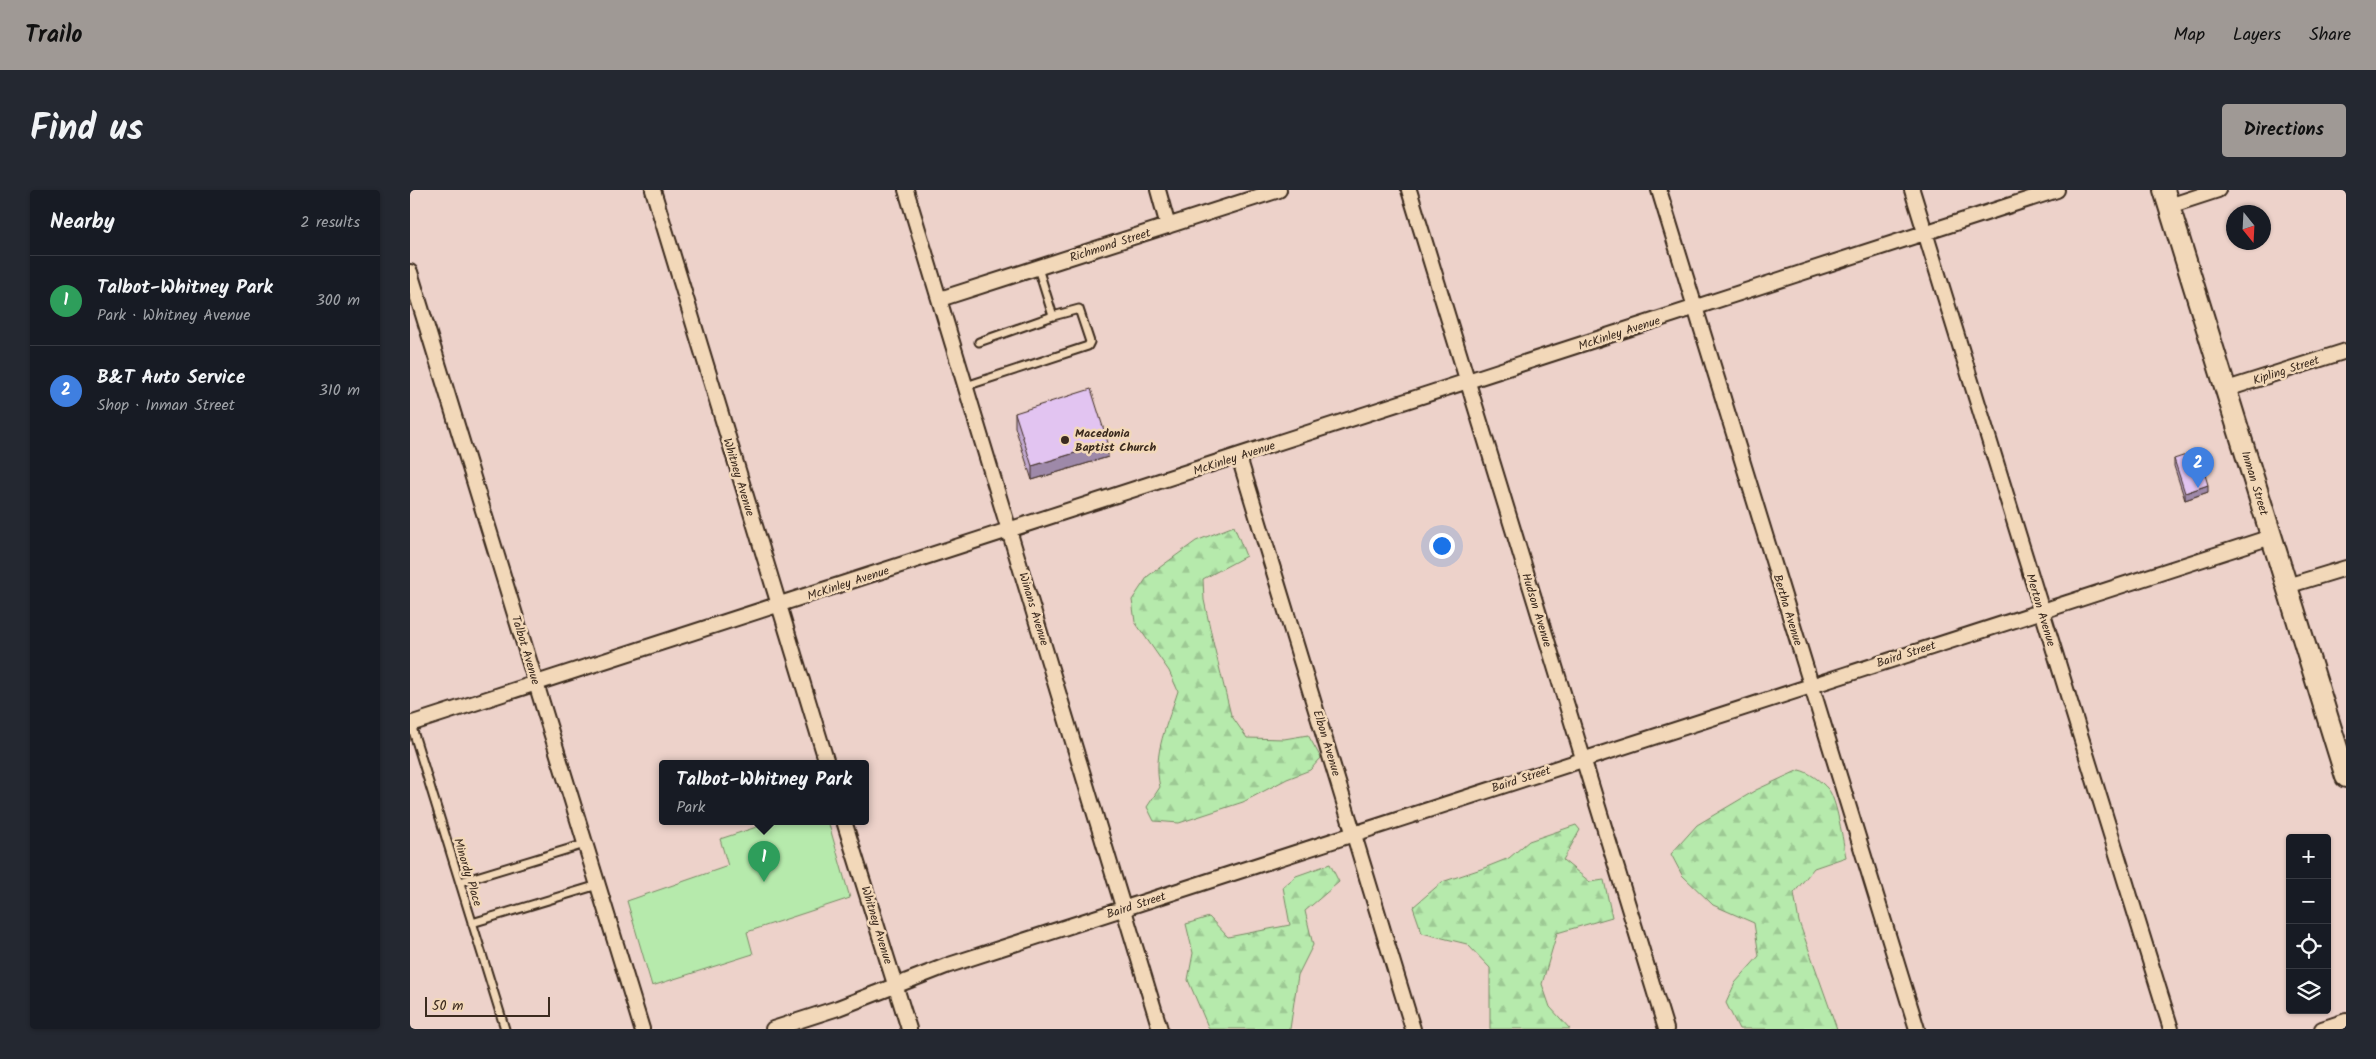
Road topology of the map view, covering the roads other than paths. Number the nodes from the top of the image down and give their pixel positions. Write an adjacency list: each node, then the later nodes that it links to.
1 (653, 190): 28 (street, Whitney Avenue)
2 (906, 190): 15 (street, Winans Avenue)
3 (1158, 190): 11 (street)
4 (1279, 190): 11 (street, Richmond Street)
5 (1409, 190): 20 (street, Hudson Avenue)
6 (1659, 190): 16 (street, Bertha Avenue)
7 (1912, 190): 12 (street, Merton Avenue)
8 (2057, 190): 12 (street, McKinley Avenue)
9 (2218, 190): 10 (street)
10 (2166, 198): 22 (street, Inman Street)
11 (1168, 226): 13 (street, Richmond Street)
12 (1925, 233): 16 (street, McKinley Avenue); 29 (street, Merton Avenue)
13 (1038, 268): 15 (street, Richmond Street); 17 (lane)
14 (410, 272): 30 (street, Talbot Avenue)
15 (940, 299): 21 (street, Winans Avenue)
16 (1696, 308): 20 (street, McKinley Avenue); 31 (street, Bertha Avenue)
17 (1053, 316): 18 (lane); 21 (lane)
18 (979, 342)
19 (2346, 351): 22 (street, Kipling Street)
20 (1469, 382): 23 (street, McKinley Avenue); 33 (street, Hudson Avenue)
21 (966, 386): 24 (street, Winans Avenue)
22 (2227, 389): 25 (street, Inman Street)
23 (1239, 457): 24 (street, McKinley Avenue); 37 (street, Elbon Avenue)
24 (1010, 530): 28 (street, McKinley Avenue); 41 (street, Winans Avenue)
25 (2271, 537): 27 (street, Inman Street); 29 (street, Baird Street)
26 (2346, 568): 27 (street)
27 (2288, 586): 35 (street, Inman Street)
28 (778, 606): 30 (street, McKinley Avenue); 34 (street, Whitney Avenue)
29 (2041, 610): 31 (street, Baird Street); 53 (street, Merton Avenue)
30 (536, 683): 32 (street, McKinley Avenue); 38 (street, Talbot Avenue)
31 (1810, 684): 33 (street, Baird Street); 52 (street, Bertha Avenue)
32 (410, 723): 39 (lane, Minordy Place)
33 (1584, 758): 37 (street, Baird Street); 51 (street, Hudson Avenue)
34 (826, 760)
35 (2346, 777)
36 (845, 825): 43 (street, Whitney Avenue)
37 (1354, 833): 41 (street, Baird Street); 50 (street, Elbon Avenue)
38 (585, 844): 39 (lane); 40 (street, Talbot Avenue)
39 (460, 882): 42 (lane, Minordy Place)
40 (598, 885): 42 (lane); 46 (street, Talbot Avenue)
41 (1123, 909): 43 (street, Baird Street); 49 (street, Winans Avenue)
42 (472, 923): 45 (lane, Minordy Place)
43 (896, 986): 47 (street, Baird Street); 48 (street, Whitney Avenue)
44 (2346, 1021): 54 (street)
45 (505, 1029)
46 (642, 1029)
47 (773, 1029)
48 (909, 1029)
49 (1160, 1029)
50 (1414, 1029)
51 (1666, 1029)
52 (1917, 1029)
53 (2170, 1029)
54 (2322, 1029)

